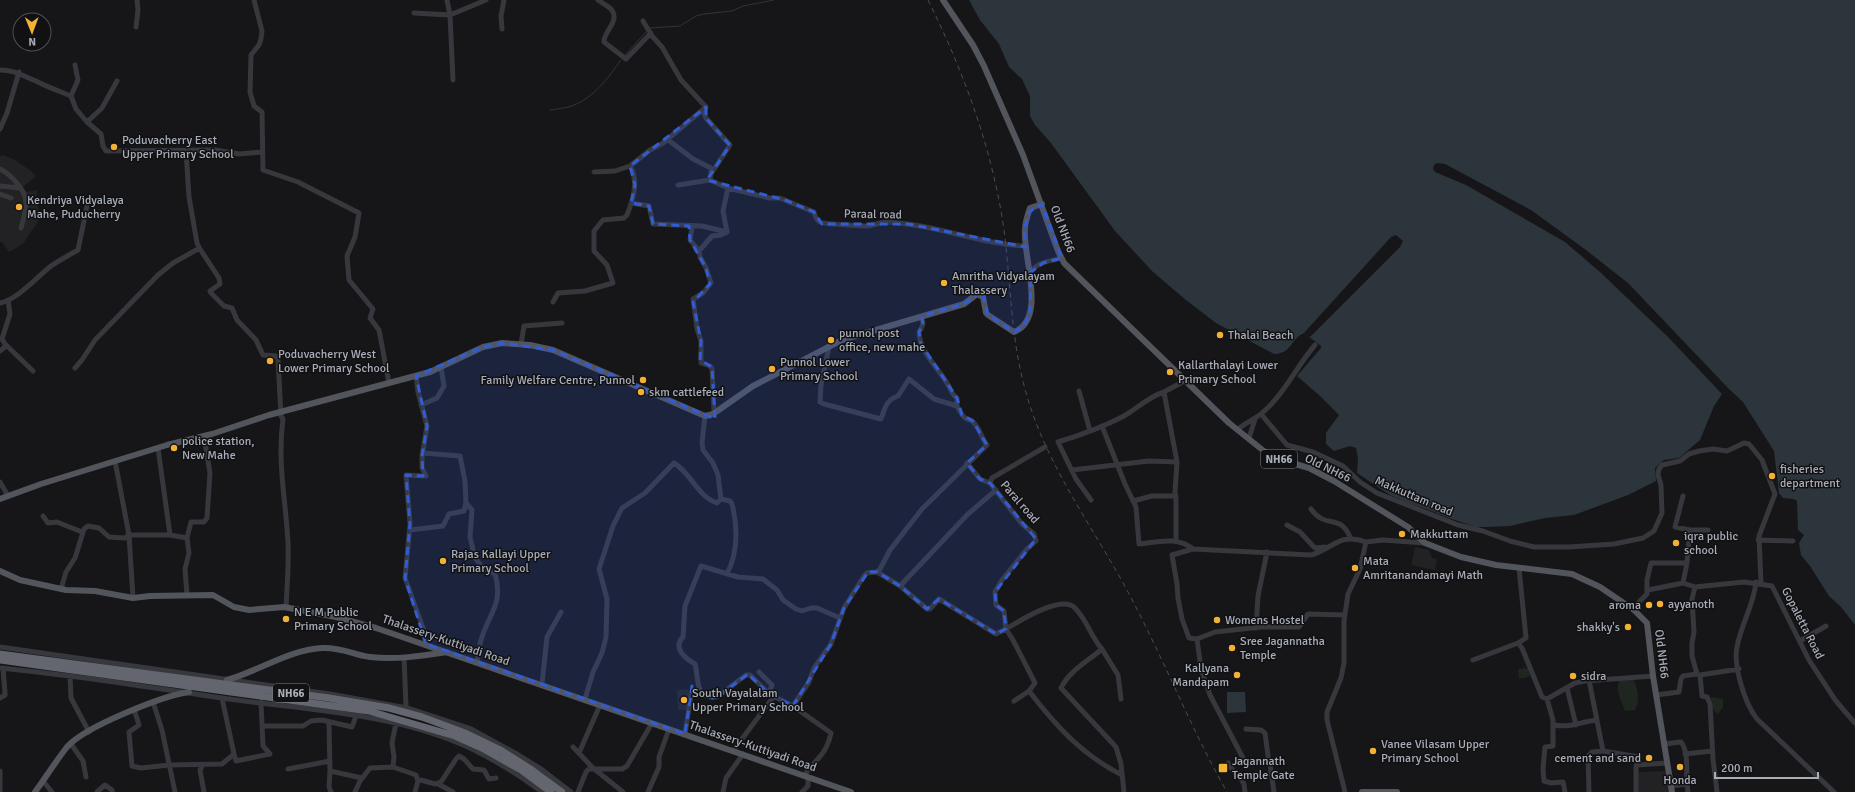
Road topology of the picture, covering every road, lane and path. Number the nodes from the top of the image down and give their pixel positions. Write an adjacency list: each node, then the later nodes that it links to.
1 (137, 0): 11 (street)
2 (254, 0): 25 (street)
3 (447, 0): 9 (street)
4 (486, 0): 9 (street)
5 (504, 0): 12 (street)
6 (598, 0): 13 (street)
7 (943, 0): 37 (main road, Old NH66 / NH66)
8 (414, 14): 9 (street)
9 (450, 15): 17 (street)
10 (643, 21): 13 (street)
11 (136, 28)
12 (502, 29)
13 (649, 30): 20 (street)
14 (75, 65): 19 (street)
15 (0, 70): 16 (street)
16 (19, 72): 19 (street); 22 (street)
17 (453, 80)
18 (117, 81): 21 (street)
19 (71, 96): 21 (street)
20 (706, 107): 23 (street); 29 (street)
21 (87, 122): 24 (street)
22 (0, 129)
23 (667, 139): 26 (street); 29 (street)
24 (186, 151): 25 (street); 43 (street)
25 (262, 152): 62 (street)
26 (630, 166): 28 (street); 36 (street)
27 (0, 169): 32 (street)
28 (594, 172)
29 (711, 177): 30 (street); 33 (street)
30 (678, 185)
31 (0, 186): 32 (street)
32 (20, 188): 40 (street)
33 (728, 188): 41 (street); 42 (street, Paraal road)
34 (0, 194): 35 (street)
35 (11, 198)
36 (631, 203): 39 (street); 48 (street)
37 (1042, 204): 42 (main road); 45 (main road, Old NH66 / NH66)
38 (87, 206): 47 (street)
39 (692, 226): 41 (street); 44 (street)
40 (21, 228)
41 (727, 232): 44 (street)
42 (1026, 246): 46 (main road)
43 (200, 249): 58 (street); 67 (street)
44 (699, 251): 68 (street)
45 (1062, 258): 46 (street); 61 (main road, Old NH66 / NH66)
46 (1030, 273): 50 (main road)
47 (8, 300): 49 (street); 52 (street)
48 (552, 302)
49 (0, 303)
50 (920, 317): 55 (main road); 66 (street)
51 (562, 323): 53 (street)
52 (5, 344): 56 (street); 59 (street)
53 (520, 344): 57 (main road); 70 (main road)
54 (1315, 345): 69 (street)
55 (829, 347): 66 (street); 68 (main road)
56 (0, 351)
57 (441, 367): 60 (main road); 65 (street)
58 (75, 368)
59 (33, 370)
60 (416, 376): 62 (main road); 65 (street)
61 (1186, 380): 64 (street); 73 (main road, Old NH66 / NH66)
62 (389, 383): 67 (main road)
63 (1079, 391): 74 (street)
64 (1164, 392): 72 (street); 81 (street)
65 (421, 405): 79 (street)
66 (958, 406): 82 (street)
67 (281, 412): 75 (main road); 128 (street)
68 (714, 413): 70 (main road)
69 (1262, 414): 71 (street); 107 (street, Makkuttam road)
70 (705, 416): 92 (street)
71 (1255, 419): 73 (street); 76 (street)
72 (1102, 426): 74 (street); 83 (street)
73 (1238, 429): 76 (main road, Old NH66 / NH66)
74 (1090, 431): 84 (street)
75 (204, 436): 78 (main road); 105 (street)
76 (1249, 438): 111 (main road, Old NH66 / NH66)
77 (1045, 447): 86 (street, Paral road)
78 (158, 448): 80 (main road); 104 (street)
79 (422, 453): 94 (street); 99 (street)
80 (115, 461): 88 (main road); 103 (street)
81 (1177, 462): 83 (street); 89 (street)
82 (967, 463): 86 (street); 118 (street)
83 (1117, 463): 84 (street); 95 (street)
84 (1072, 470): 93 (street)
85 (0, 482): 88 (street)
86 (990, 483): 87 (street, Paral road)
87 (996, 490): 122 (street); 135 (street, Paral road)
88 (8, 496): 91 (main road)
89 (1176, 496): 95 (street); 108 (street)
90 (1682, 496): 100 (street)
91 (0, 499)
92 (721, 499): 119 (street); 165 (street)
93 (1091, 500)
94 (466, 501): 99 (street); 147 (street)
95 (1133, 502): 108 (street)
96 (1311, 509): 106 (street)
97 (43, 516): 102 (street)
98 (1287, 525): 112 (street)
99 (410, 530): 139 (street)
100 (1690, 530): 101 (street); 115 (street)
101 (1708, 530)
102 (82, 532): 103 (street); 124 (street)
103 (129, 535): 104 (street); 127 (street)
104 (170, 535): 105 (street)
105 (187, 538): 126 (street)
106 (1351, 539): 110 (street); 112 (street)
107 (1758, 540): 109 (street); 121 (street)
108 (1176, 541): 113 (street)
109 (1793, 541)
110 (1366, 542): 111 (street); 131 (street)
111 (1425, 544): 116 (main road, Old NH66 / NH66)
112 (1326, 547): 114 (street)
113 (1193, 549): 114 (street); 136 (street)
114 (1267, 552): 134 (street)
115 (1687, 564): 120 (street); 125 (street)
116 (1519, 568): 129 (main road, Old NH66 / NH66); 138 (street)
117 (0, 571): 124 (main road, Thalassery-Kuttiyadi Road)
118 (877, 572): 122 (street); 132 (street)
119 (726, 574): 132 (street); 158 (street)
120 (1683, 583): 123 (street); 125 (street)
121 (1758, 583): 123 (street); 137 (street, Gopaletta Road); 149 (street)
122 (900, 586): 135 (street)
123 (1695, 588): 151 (street)
124 (61, 589): 127 (main road, Thalassery-Kuttiyadi Road)
125 (1648, 590): 129 (street)
126 (187, 595): 127 (main road, Thalassery-Kuttiyadi Road); 128 (main road, Thalassery-Kuttiyadi Road)
127 (133, 598)
128 (286, 608): 139 (main road, Thalassery-Kuttiyadi Road)
129 (1634, 610): 153 (main road, Old NH66 / NH66)
130 (561, 612): 156 (street)
131 (1345, 615): 134 (street); 244 (street)
132 (840, 618): 172 (street)
133 (1826, 626): 137 (street)
134 (1256, 628): 136 (street)
135 (1006, 629): 141 (street); 159 (street)
136 (1197, 639): 201 (street)
137 (1800, 641): 181 (street, Gopaletta Road)
138 (1518, 643): 146 (street); 167 (street)
139 (426, 644): 142 (main road, Thalassery-Kuttiyadi Road)
140 (0, 647): 154 (street)
141 (1102, 649): 166 (street); 210 (street)
142 (448, 652): 144 (main road); 147 (main road, Thalassery-Kuttiyadi Road)
143 (0, 654): 233 (highway, NH66)
144 (404, 656): 154 (main road); 173 (street)
145 (0, 660): 232 (highway, NH66)
146 (1474, 660)
147 (477, 662): 156 (main road, Thalassery-Kuttiyadi Road)
148 (2, 668): 152 (street); 163 (street)
149 (1739, 669): 151 (street); 252 (street)
150 (759, 672): 162 (street)
151 (1698, 674): 161 (street); 193 (street)
152 (70, 676): 160 (street); 186 (street)
153 (1653, 676): 155 (street); 161 (main road, Old NH66 / NH66)
154 (227, 680): 173 (street)
155 (1589, 680): 157 (street); 176 (street)
156 (542, 684): 165 (main road, Thalassery-Kuttiyadi Road)
157 (1567, 688): 167 (street); 180 (street)
158 (699, 689): 162 (street); 187 (street)
159 (1029, 691): 168 (street); 210 (street)
160 (189, 692): 164 (street); 169 (main road)
161 (1656, 694): 189 (main road, Old NH66 / NH66)
162 (771, 695): 172 (street); 191 (street)
163 (0, 698)
164 (222, 698): 170 (street); 195 (street)
165 (584, 699): 171 (main road, Thalassery-Kuttiyadi Road)
166 (1121, 699)
167 (1547, 699): 182 (street)
168 (1014, 701)
169 (153, 702): 174 (main road); 202 (street)
170 (261, 702): 175 (street); 183 (street)
171 (600, 705): 179 (main road, Thalassery-Kuttiyadi Road); 194 (street)
172 (793, 706): 211 (street)
173 (406, 708): 234 (street)
174 (134, 709): 186 (main road); 202 (street)
175 (356, 716): 177 (street); 178 (street)
176 (1597, 720): 180 (street); 192 (street)
177 (329, 723): 183 (street); 198 (street)
178 (396, 723): 205 (street); 231 (street)
179 (652, 723): 184 (main road, Thalassery-Kuttiyadi Road); 206 (street)
180 (1576, 724): 182 (street)
181 (1855, 724)
182 (1554, 725): 247 (street)
183 (262, 726): 195 (street)
184 (669, 729): 187 (main road, Thalassery-Kuttiyadi Road); 237 (street)
185 (1246, 729): 201 (street)
186 (90, 732): 188 (main road)
187 (685, 734): 191 (main road, Thalassery-Kuttiyadi Road)
188 (71, 744): 212 (street); 215 (main road)
189 (1664, 744): 197 (street); 199 (main road, Old NH66 / NH66)
190 (573, 747): 194 (street)
191 (733, 751): 196 (main road, Thalassery-Kuttiyadi Road)
192 (1603, 751): 204 (street); 248 (street)
193 (1712, 751): 197 (street); 251 (street)
194 (579, 753): 206 (street)
195 (234, 754): 203 (street)
196 (743, 754): 211 (main road, Thalassery-Kuttiyadi Road); 238 (street)
197 (1685, 754): 218 (street)
198 (330, 761): 207 (street); 209 (street)
199 (1667, 762): 204 (street); 219 (main road, Old NH66 / NH66)
200 (1228, 763): 242 (street)
201 (1269, 763): 243 (street)
202 (169, 765): 203 (street); 225 (street)
203 (203, 765): 226 (street)
204 (1637, 765): 249 (street)
205 (393, 767): 213 (street); 216 (street)
206 (593, 768): 235 (street); 236 (street)
207 (288, 769)
208 (0, 771): 220 (street)
209 (330, 771): 213 (street); 227 (street)
210 (1122, 775): 241 (street)
211 (806, 776): 239 (street); 240 (main road, Thalassery-Kuttiyadi Road)
212 (86, 777)
213 (362, 778): 228 (street)
214 (496, 778): 217 (street)
215 (43, 781): 221 (main road); 222 (street)
216 (418, 781): 217 (street); 229 (street)
217 (438, 784): 230 (street)
218 (1687, 784): 219 (street); 250 (street)
219 (1672, 789)
220 (0, 792)
221 (35, 792)
222 (52, 792)
223 (97, 792): 224 (street)
224 (112, 792)
225 (175, 792)
226 (204, 792)
227 (331, 792)
228 (355, 792)
229 (415, 792)
230 (453, 792)
231 (542, 792)
232 (551, 792)
233 (562, 792)
234 (571, 792)
235 (578, 792)
236 (623, 792)
237 (648, 792)
238 (723, 792)
239 (802, 792)
240 (851, 792)
241 (1124, 792)
242 (1245, 792)
243 (1274, 792)
244 (1345, 792)
245 (1362, 792): 246 (main road)
246 (1397, 792)
247 (1565, 792)
248 (1589, 792)
249 (1636, 792)
250 (1688, 792)
251 (1718, 792)
252 (1834, 792)

